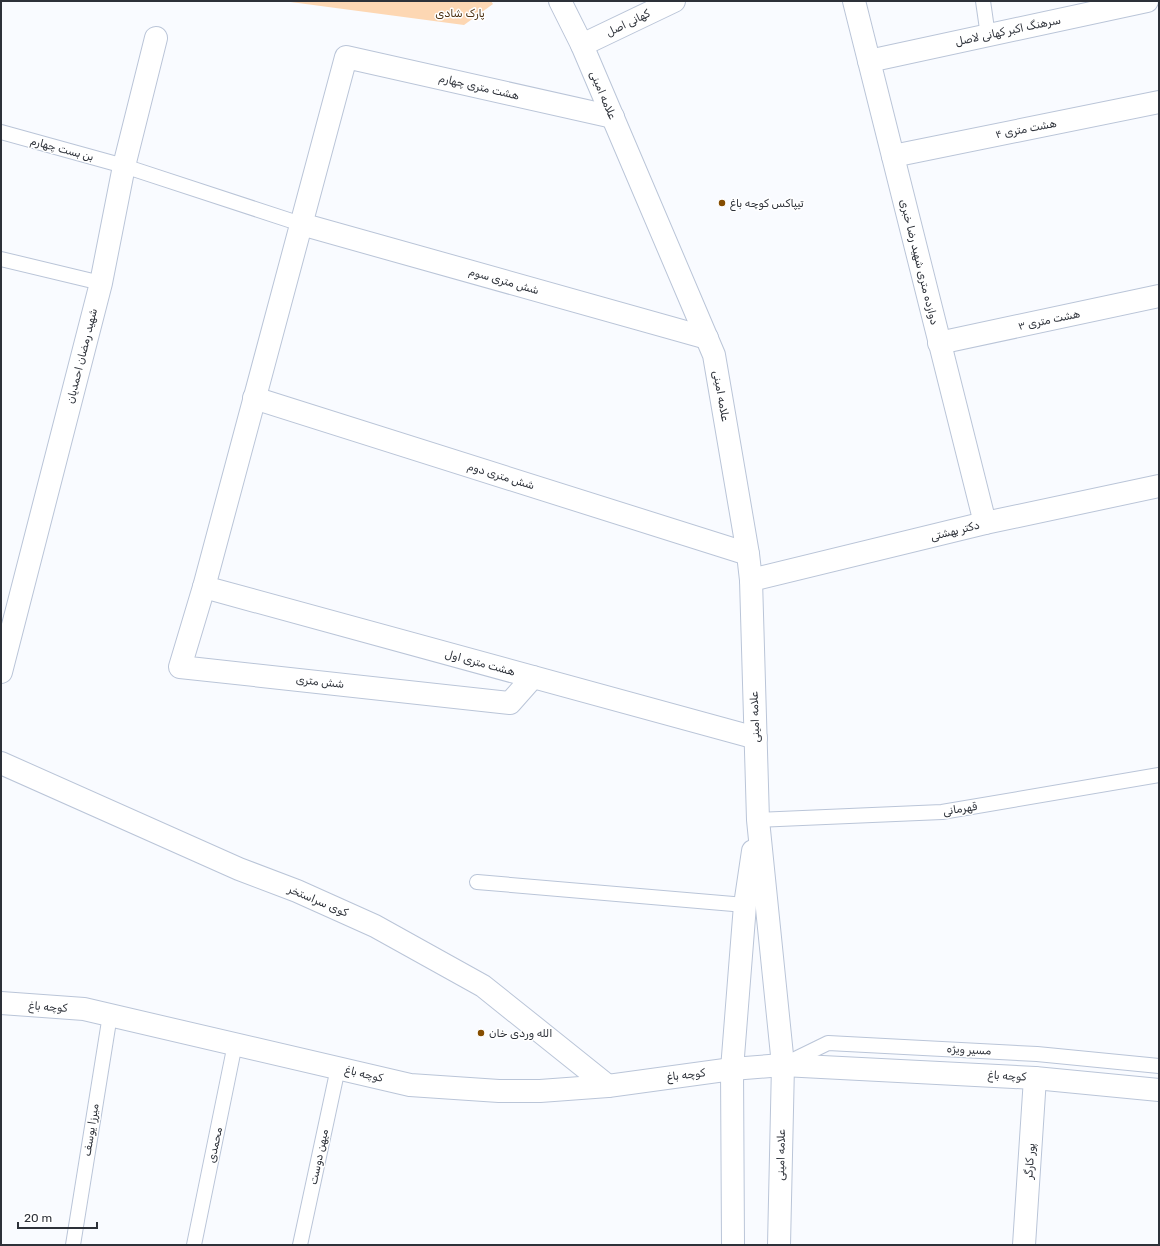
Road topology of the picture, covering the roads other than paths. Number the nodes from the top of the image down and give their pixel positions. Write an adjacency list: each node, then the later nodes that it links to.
1 (560, 1): 9 (street, علامه امینی)
2 (674, 1): 9 (street, کهانی اصل)
3 (854, 1): 10 (street, دوازده متری شهید رضا خبری)
4 (983, 1): 7 (lane)
5 (1147, 1): 6 (street, سرهنگ اکبر کهانی لاصل)
6 (1084, 8): 7 (street, سرهنگ اکبر کهانی لاصل)
7 (988, 36): 10 (street, سرهنگ اکبر کهانی لاصل)
8 (156, 38): 15 (street, شهید رمضان احمدیان)
9 (582, 45): 12 (street, علامه امینی)
10 (869, 61): 14 (street, دوازده متری شهید رضا خبری)
11 (1159, 102): 14 (street, هشت متری ۴)
12 (613, 117): 16 (street, هشت متری چهارم); 20 (street, علامه امینی)
13 (1, 132): 15 (lane, بن بست چهارم)
14 (892, 156): 21 (street, دوازده متری شهید رضا خبری)
15 (124, 166): 16 (lane, بن بست چهارم); 18 (street, شهید رمضان احمدیان)
16 (301, 224): 20 (street, شش متری سوم); 22 (street)
17 (1, 259): 18 (lane)
18 (101, 283): 28 (street, شهید رمضان احمدیان)
19 (1159, 296): 21 (street, هشت متری ۳)
20 (707, 338): 25 (street, علامه امینی)
21 (939, 343): 24 (street, دوازده متری شهید رضا خبری)
22 (254, 398): 25 (street, شش متری دوم); 27 (street)
23 (1159, 486): 24 (street, دکتر بهشتی)
24 (985, 523): 26 (street, دکتر بهشتی)
25 (748, 554): 26 (street, علامه امینی)
26 (751, 580): 30 (street, علامه امینی)
27 (204, 587): 29 (street, هشت متری اول); 29 (street, شش متری)
28 (1, 672)
29 (533, 677): 30 (street, هشت متری اول)
30 (756, 738): 33 (street, علامه امینی)
31 (1, 763): 44 (street, کوی سراستخر)
32 (1159, 775): 33 (lane, قهرمانی)
33 (758, 820): 35 (street); 39 (street, علامه امینی)
34 (477, 882): 35 (lane)
35 (745, 905): 42 (street)
36 (1, 1003): 37 (street, کوچه باغ)
37 (110, 1015): 38 (street, کوچه باغ); 46 (lane, میرزا یوسف)
38 (235, 1044): 41 (street, کوچه باغ); 47 (lane, محمدی)
39 (783, 1064): 40 (lane, مسیر ویژه); 42 (street, کوچه باغ); 43 (street, کوچه باغ); 50 (street, علامه امینی)
40 (1159, 1066)
41 (338, 1068): 44 (street, کوچه باغ); 48 (lane, میهن دوست)
42 (732, 1069): 44 (street, کوچه باغ); 49 (street)
43 (1035, 1078): 45 (street, کوچه باغ); 51 (street, پور کارگر)
44 (608, 1086)
45 (1159, 1090)
46 (73, 1245)
47 (194, 1245)
48 (300, 1245)
49 (733, 1245)
50 (779, 1245)
51 (1024, 1245)

